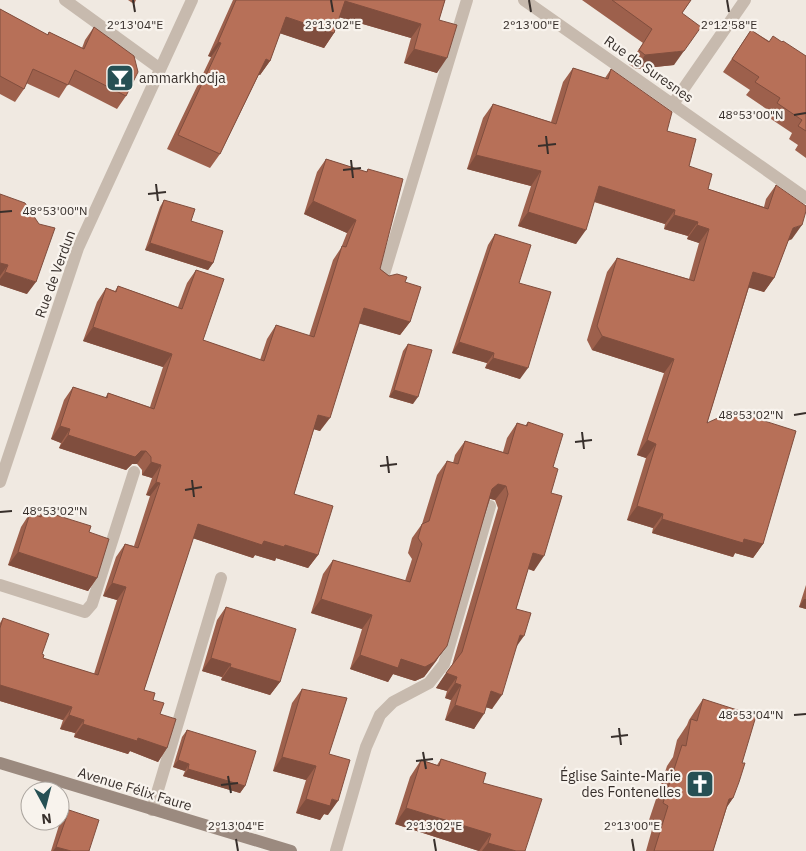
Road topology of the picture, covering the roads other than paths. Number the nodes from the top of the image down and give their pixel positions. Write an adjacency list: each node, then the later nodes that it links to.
1 (65, 0): 6 (street)
2 (192, 0): 6 (street, Rue de Verdun)
3 (467, 0): 9 (street)
4 (524, 0): 7 (street, Rue de Suresnes)
5 (746, 0): 7 (street)
6 (159, 68): 11 (street, Rue de Verdun)
7 (673, 104): 8 (street, Rue de Suresnes)
8 (806, 198)
9 (382, 281)
10 (134, 472): 14 (street)
11 (0, 482)
12 (490, 506): 19 (street)
13 (221, 578): 16 (street)
14 (0, 585)
15 (0, 763): 16 (street, Avenue Félix Faure)
16 (152, 810): 17 (street, Avenue Félix Faure)
17 (260, 847): 18 (street, Avenue Félix Faure)
18 (291, 851)
19 (336, 851)

